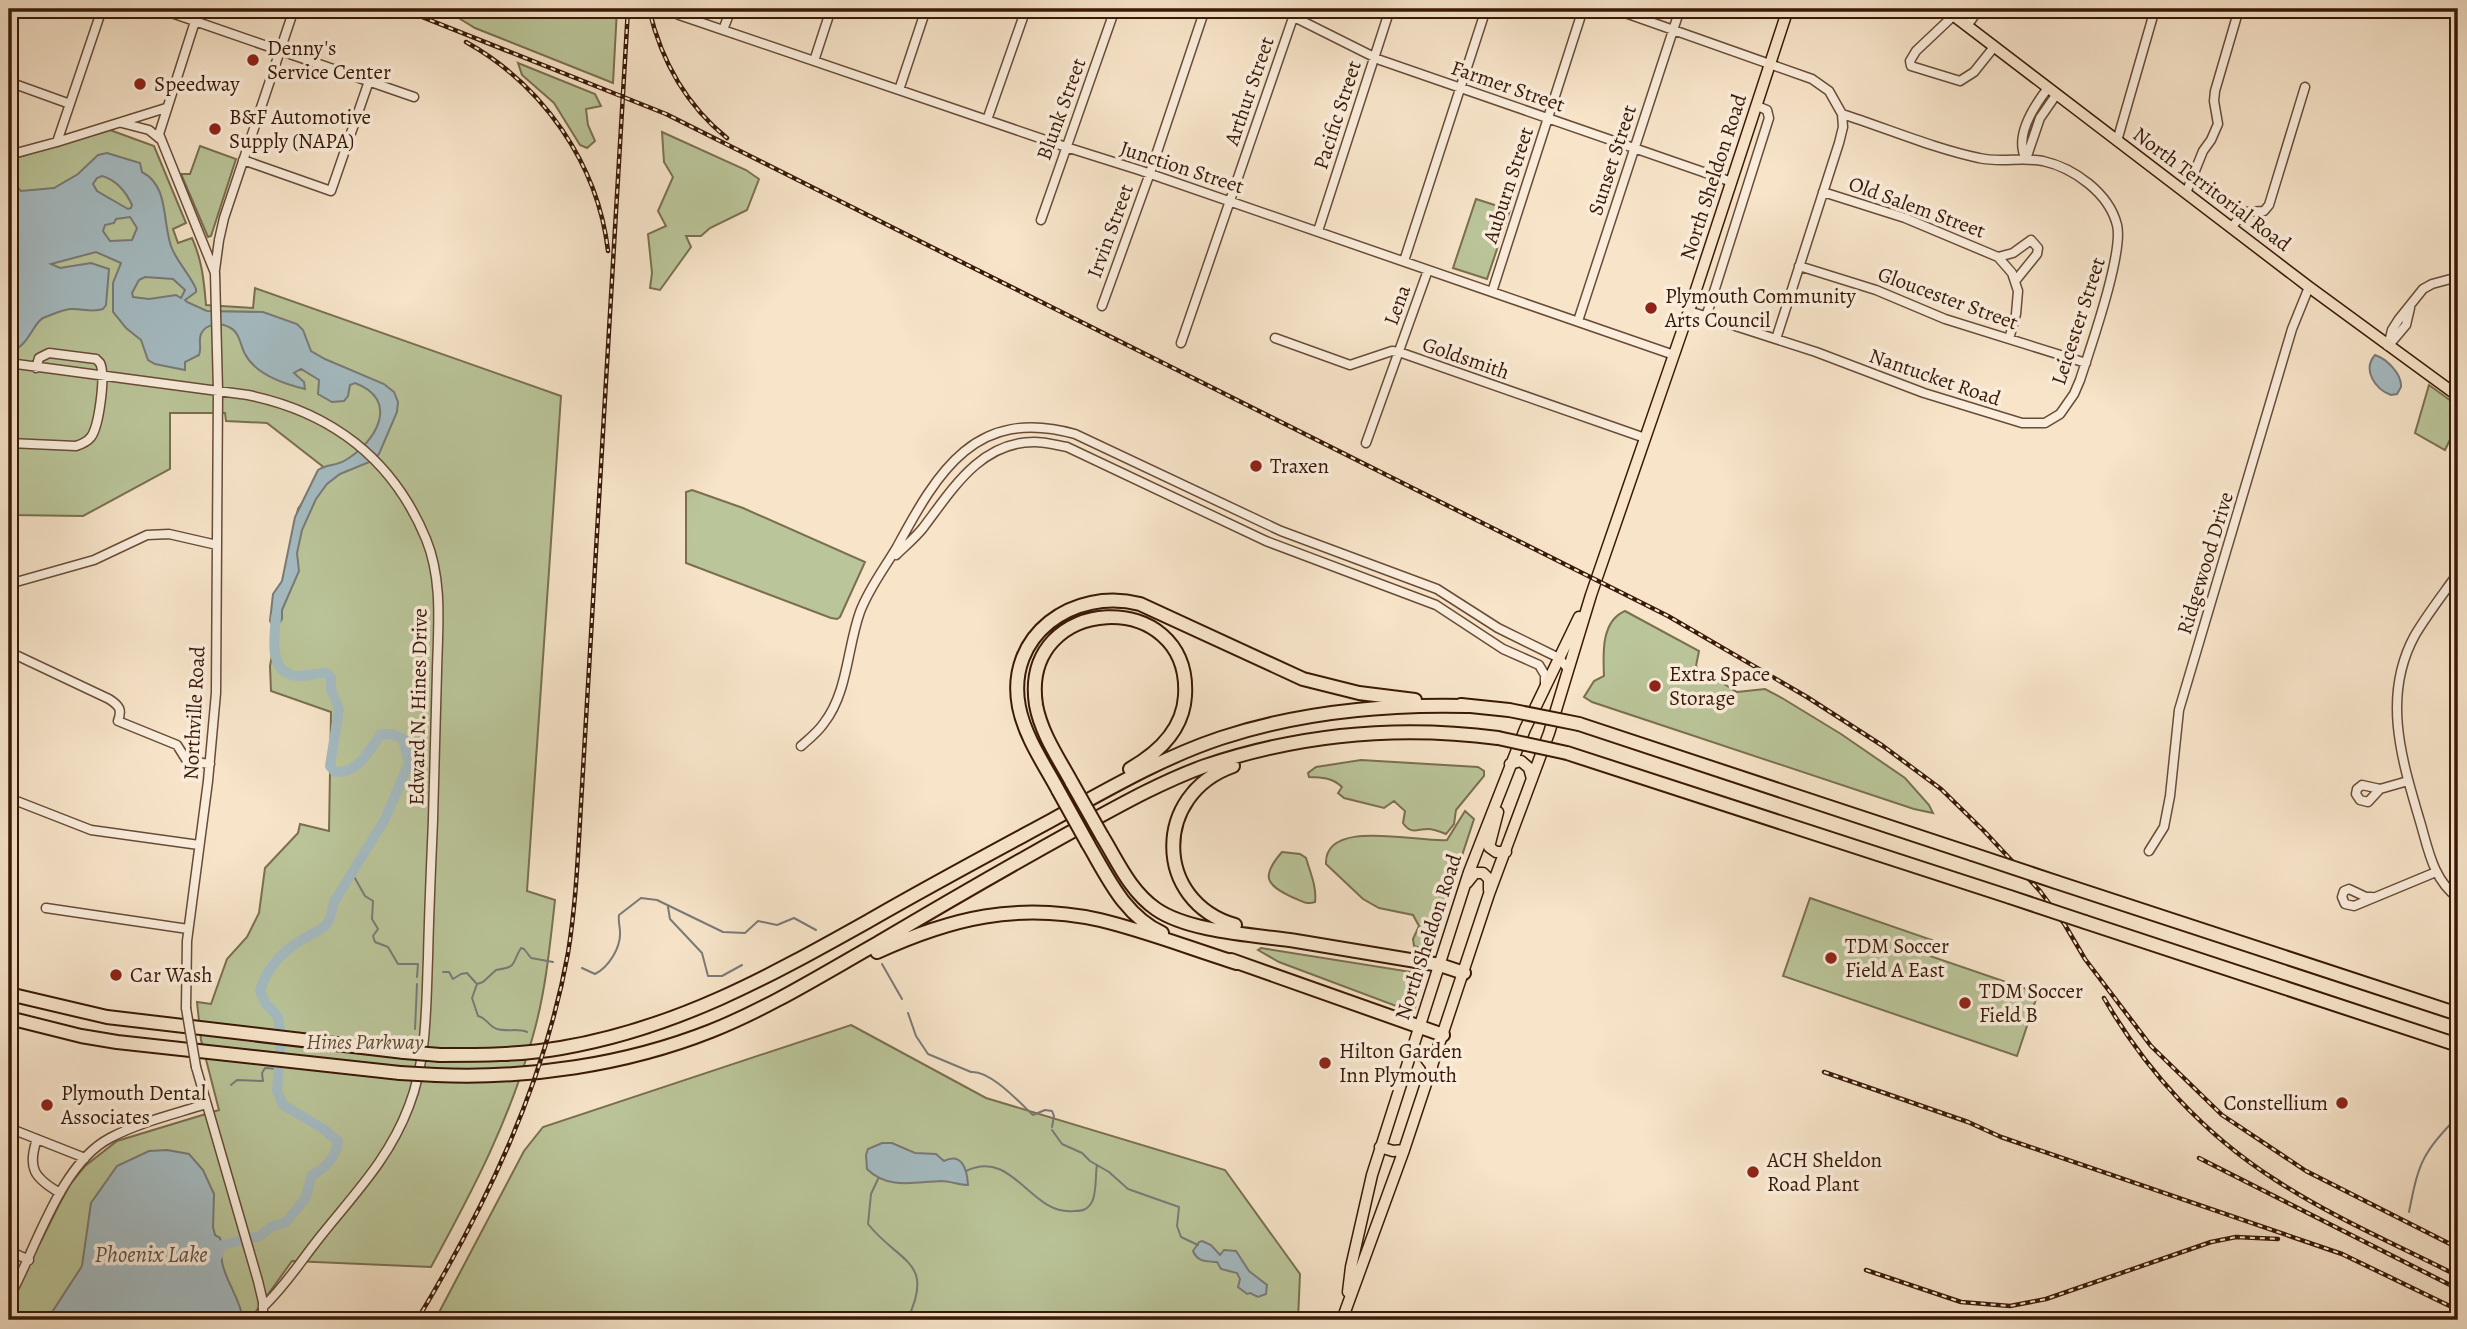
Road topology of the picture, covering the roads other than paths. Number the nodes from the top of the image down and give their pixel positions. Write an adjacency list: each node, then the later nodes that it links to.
1 (102, 9): 41 (street)
2 (160, 9): 25 (street)
3 (200, 9): 25 (street)
4 (294, 9): 30 (street)
5 (731, 9): 27 (street)
6 (831, 9): 32 (street)
7 (926, 9): 38 (street)
8 (1026, 9): 46 (street)
9 (1115, 9): 51 (street, Blunk Street)
10 (1205, 9): 56 (street, Irvin Street)
11 (1278, 9): 22 (street, Farmer Street)
12 (1390, 9): 31 (street, Pacific Street)
13 (1486, 9): 37 (street)
14 (1583, 9): 45 (street, Auburn Street)
15 (1614, 9): 28 (street)
16 (1680, 9): 28 (street, Sunset Street)
17 (1788, 9): 33 (main road, North Sheldon Road)
18 (1965, 9): 23 (street)
19 (1979, 9): 26 (street)
20 (2155, 9): 49 (street)
21 (2239, 9): 59 (street)
22 (1294, 13): 31 (street, Farmer Street); 60 (street, Arthur Street)
23 (1951, 14): 26 (main road, North Territorial Road); 29 (street)
24 (679, 15): 27 (street, Junction Street)
25 (195, 22): 30 (street); 43 (street)
26 (1967, 26): 29 (main road, North Territorial Road)
27 (723, 30): 32 (street, Junction Street)
28 (1673, 30): 33 (street); 52 (street, Sunset Street)
29 (1994, 47): 39 (main road, North Territorial Road)
30 (280, 51): 34 (street); 55 (street)
31 (1374, 57): 37 (street, Farmer Street); 63 (street, Pacific Street)
32 (814, 61): 38 (street, Junction Street)
33 (1770, 64): 42 (main road, North Sheldon Road); 44 (street)
34 (369, 81): 40 (street); 55 (street)
35 (9, 82): 41 (street)
36 (2305, 87): 62 (street)
37 (1461, 88): 45 (street, Farmer Street); 65 (street)
38 (899, 90): 46 (street, Junction Street)
39 (2052, 92): 49 (main road, North Territorial Road); 54 (street)
40 (414, 97)
41 (70, 104): 50 (street)
42 (1757, 106): 57 (main road, North Sheldon Road); 75 (street)
43 (166, 108): 47 (street); 48 (street)
44 (1842, 114): 54 (street); 58 (street)
45 (1548, 118): 52 (street, Farmer Street); 72 (street, Auburn Street)
46 (986, 120): 51 (street, Junction Street)
47 (119, 123): 48 (street); 50 (street)
48 (160, 139): 68 (street, Northville Road)
49 (2117, 141): 59 (main road, North Territorial Road)
50 (57, 142): 53 (street)
51 (1066, 147): 56 (street, Junction Street); 61 (street, Blunk Street)
52 (1634, 149): 57 (street, Farmer Street); 76 (street, Sunset Street)
53 (9, 155)
54 (2026, 159): 85 (street, Leicester Street)
55 (243, 160): 68 (street)
56 (1150, 173): 60 (street, Junction Street); 73 (street, Irvin Street)
57 (1732, 182): 74 (main road, North Sheldon Road)
58 (1823, 192): 64 (street, Old Salem Street); 66 (street)
59 (2186, 193): 62 (main road, North Territorial Road)
60 (1231, 201): 63 (street, Junction Street); 80 (street, Arthur Street)
61 (1041, 220)
62 (2231, 228): 71 (main road, North Territorial Road)
63 (1318, 231): 65 (street, Junction Street)
64 (1998, 257): 70 (street, Old Salem Street); 70 (street, Old Salem Street)
65 (1404, 261): 67 (street, Junction Street)
66 (1799, 266): 78 (street); 79 (street, Gloucester Street)
67 (1429, 270): 72 (street, Junction Street); 82 (street, Lena)
68 (215, 273): 88 (street, Northville Road)
69 (2458, 277): 81 (street)
70 (2016, 280): 79 (street)
71 (2309, 287): 81 (main road, North Territorial Road); 127 (street, Ridgewood Drive)
72 (1492, 292): 76 (street, Junction Street)
73 (1102, 306)
74 (1689, 311): 75 (street, Nantucket Road); 83 (main road, North Sheldon Road)
75 (1706, 317): 78 (street, Nantucket Road)
76 (1578, 321): 83 (street, Junction Street)
77 (1275, 338): 82 (street, Goldsmith)
78 (1776, 339): 90 (street, Nantucket Road)
79 (2009, 339): 85 (street, Gloucester Street)
80 (1181, 343)
81 (2388, 346): 89 (main road, North Territorial Road)
82 (1399, 352): 92 (street, Goldsmith); 94 (street, Lena)
83 (1674, 355): 92 (main road, North Sheldon Road)
84 (9, 363): 86 (street, Edward N. Hines Drive)
85 (2086, 363): 90 (street, Leicester Street)
86 (36, 368): 87 (street, Edward N. Hines Drive); 87 (street)
87 (104, 377): 88 (street, Edward N. Hines Drive); 93 (street)
88 (218, 391): 101 (street, Northville Road); 159 (street, Edward N. Hines Drive)
89 (2458, 396)
90 (2053, 419)
91 (1062, 430): 95 (street); 96 (street); 97 (street)
92 (1645, 438): 108 (main road, North Sheldon Road)
93 (9, 443)
94 (1366, 443)
95 (1059, 446): 98 (street); 99 (street)
96 (1187, 488): 98 (street); 100 (street)
97 (925, 494): 99 (street); 103 (street)
98 (1180, 501): 102 (street)
99 (939, 505): 103 (street)
100 (1281, 531): 102 (street); 104 (street)
101 (217, 545): 107 (street); 118 (street, Northville Road)
102 (1276, 545): 106 (street)
103 (888, 562): 117 (street)
104 (1385, 569): 106 (street); 109 (street)
105 (2458, 573): 122 (street)
106 (1379, 583): 110 (street)
107 (9, 584)
108 (1591, 595): 112 (main road, North Sheldon Road); 113 (main road, North Sheldon Road)
109 (1484, 619): 110 (street); 112 (street)
110 (1475, 631): 114 (street)
111 (18, 656): 118 (street)
112 (1559, 658): 113 (street); 114 (main road, North Sheldon Road)
113 (1567, 670): 120 (main road, North Sheldon Road)
114 (1545, 687): 119 (main road, North Sheldon Road)
115 (1468, 706): 125 (highway); 137 (highway, bridge); 142 (highway, bridge)
116 (1298, 742): 136 (highway); 140 (highway); 146 (highway, bridge)
117 (801, 746)
118 (210, 764): 126 (street, Northville Road)
119 (1510, 764): 120 (main road); 121 (main road, North Sheldon Road)
120 (1532, 779): 128 (main road, North Sheldon Road)
121 (1504, 780): 128 (main road); 130 (main road, North Sheldon Road)
122 (2408, 781): 123 (street); 129 (street)
123 (2380, 789)
124 (9, 798): 126 (street)
125 (1049, 821): 136 (highway, bridge); 141 (highway, bridge)
126 (199, 845): 135 (street, Northville Road)
127 (2148, 850)
128 (1506, 852): 131 (main road, North Sheldon Road)
129 (2436, 872): 132 (street); 133 (street)
130 (1464, 887): 131 (main road); 138 (main road, North Sheldon Road)
131 (1489, 894): 139 (main road, North Sheldon Road)
132 (2372, 897)
133 (2458, 898)
134 (46, 908): 135 (street)
135 (188, 929): 149 (street, Northville Road, bridge)
136 (1300, 942): 138 (highway)
137 (1237, 963): 140 (highway); 144 (highway)
138 (1440, 965): 139 (highway); 144 (main road, North Sheldon Road)
139 (1464, 973): 145 (main road, North Sheldon Road)
140 (814, 980): 143 (highway, bridge)
141 (9, 994)
142 (2458, 1014)
143 (9, 1018)
144 (1419, 1027): 145 (highway); 147 (main road, North Sheldon Road)
145 (1443, 1035): 148 (main road, North Sheldon Road)
146 (2458, 1045)
147 (1410, 1054): 148 (main road); 152 (main road, North Sheldon Road)
148 (1432, 1067): 153 (main road, North Sheldon Road)
149 (206, 1104): 154 (street); 159 (street, Northville Road)
150 (9, 1128): 151 (street)
151 (37, 1139): 154 (street); 155 (street)
152 (1380, 1147): 153 (main road); 160 (main road, North Sheldon Road)
153 (1404, 1150): 160 (main road, North Sheldon Road)
154 (85, 1157): 155 (street)
155 (60, 1194): 157 (street)
156 (9, 1251): 157 (street)
157 (29, 1260): 158 (street)
158 (9, 1298)
159 (263, 1307): 161 (street, Northville Road)
160 (1346, 1307): 162 (main road, North Sheldon Road)
161 (263, 1320)
162 (1342, 1320)

